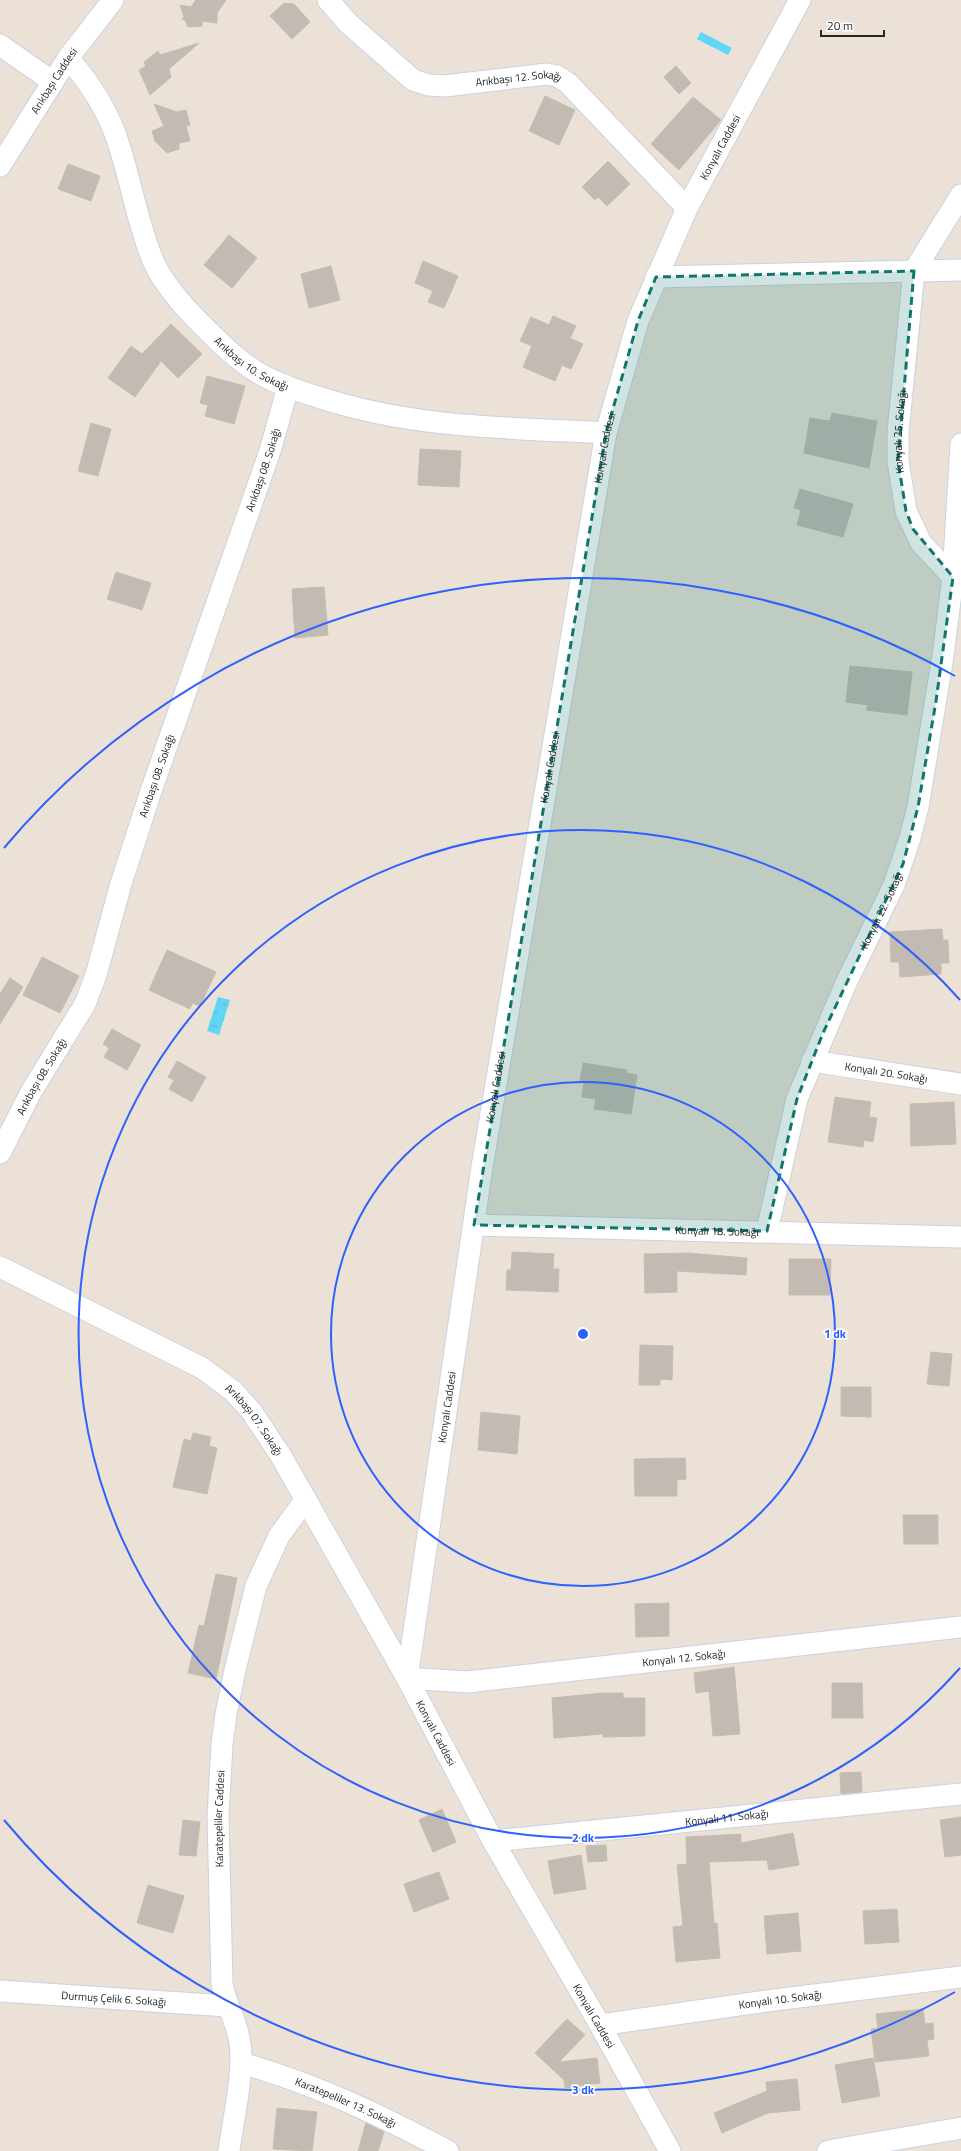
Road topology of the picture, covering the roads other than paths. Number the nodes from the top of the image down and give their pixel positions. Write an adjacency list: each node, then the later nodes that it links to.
1 (113, 0): 5 (street, Arıkbaşı Caddesi)
2 (328, 0): 9 (street, Arıkbaşı 12. Sokağı)
3 (800, 0): 9 (street, Konyalı Caddesi)
4 (0, 46): 6 (street)
5 (68, 58): 6 (street, Arıkbaşı Caddesi); 13 (street, Arıkbaşı 10. Sokağı)
6 (53, 82): 7 (street, Arıkbaşı Caddesi)
7 (0, 166)
8 (961, 195): 11 (street)
9 (687, 208): 12 (street, Konyalı Caddesi)
10 (961, 270): 11 (street)
11 (914, 271): 12 (street); 16 (street, Konyalı 25. Sokağı)
12 (656, 277): 14 (street, Konyalı Caddesi)
13 (288, 387): 14 (street, Arıkbaşı 10. Sokağı); 19 (street, Arıkbaşı 08. Sokağı)
14 (606, 433): 20 (street, Konyalı Caddesi)
15 (961, 444): 16 (street, Konyalı 22. Sokağı)
16 (957, 575): 17 (street, Konyalı 22. Sokağı)
17 (812, 1061): 18 (street, Konyalı 20. Sokağı); 21 (street, Konyalı 22. Sokağı)
18 (961, 1084)
19 (0, 1153)
20 (474, 1225): 21 (street, Konyalı 18. Sokağı); 26 (street, Konyalı Caddesi)
21 (767, 1231): 22 (street, Konyalı 18. Sokağı)
22 (961, 1237)
23 (0, 1267): 24 (street, Arıkbaşı 07. Sokağı)
24 (306, 1499): 26 (street, Arıkbaşı 07. Sokağı); 31 (street, Karatepeliler Caddesi)
25 (961, 1628): 26 (street, Konyalı 12. Sokağı)
26 (407, 1678): 28 (street, Konyalı Caddesi)
27 (961, 1794): 28 (street, Konyalı 11. Sokağı)
28 (493, 1842): 32 (street, Konyalı Caddesi)
29 (961, 1977): 32 (street, Konyalı 10. Sokağı)
30 (0, 1991): 31 (street, Durmuş Çelik 6. Sokağı)
31 (227, 2006): 33 (street, Karatepeliler Caddesi)
32 (600, 2025): 37 (street, Konyalı Caddesi)
33 (241, 2063): 35 (street, Karatepeliler Caddesi); 36 (street, Karatepeliler 13. Sokağı)
34 (961, 2128): 38 (street)
35 (229, 2151)
36 (448, 2151)
37 (670, 2151)
38 (828, 2151)

